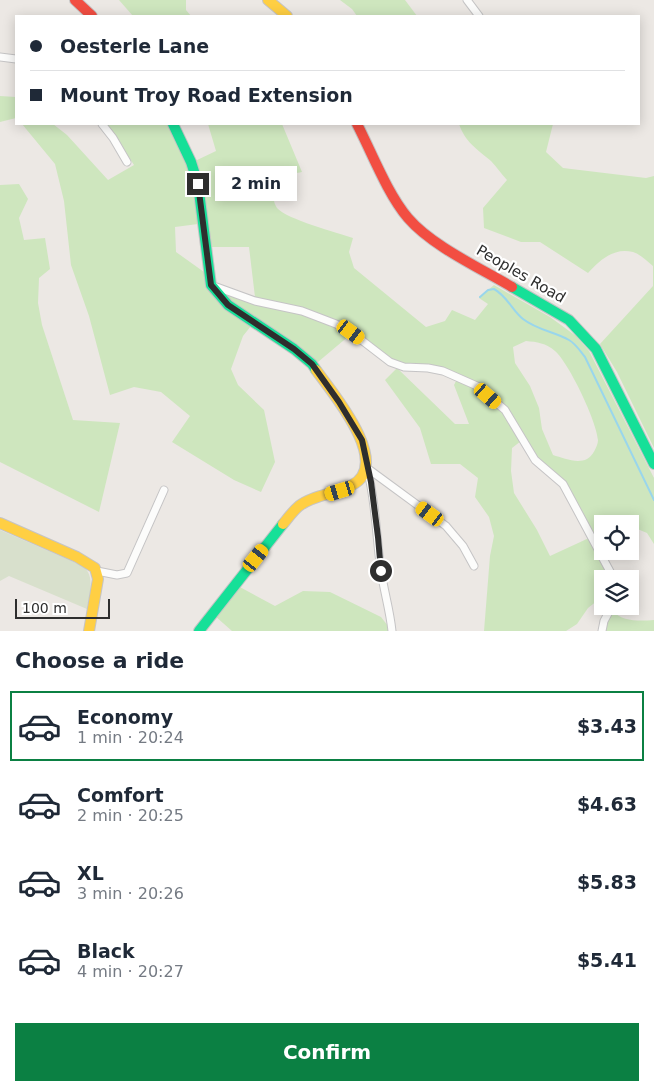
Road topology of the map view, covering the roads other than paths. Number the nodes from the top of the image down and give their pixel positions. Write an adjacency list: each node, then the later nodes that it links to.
1 (75, 0): 4 (street)
2 (268, 0): 5 (street)
3 (467, 0): 6 (street)
4 (91, 15)
5 (286, 15)
6 (478, 15)
7 (0, 57): 8 (street)
8 (15, 59)
9 (103, 125): 12 (street)
10 (173, 125): 13 (street)
11 (358, 125): 14 (street, Peoples Road)
12 (127, 162)
13 (211, 285): 15 (street); 19 (street)
14 (654, 464)
15 (366, 468): 18 (street); 23 (street); 24 (street)
16 (164, 490): 20 (street)
17 (0, 523): 20 (street)
18 (474, 566)
19 (609, 570)
20 (97, 571): 22 (street)
21 (607, 615): 25 (street)
22 (89, 631)
23 (198, 631)
24 (392, 631)
25 (602, 631)

